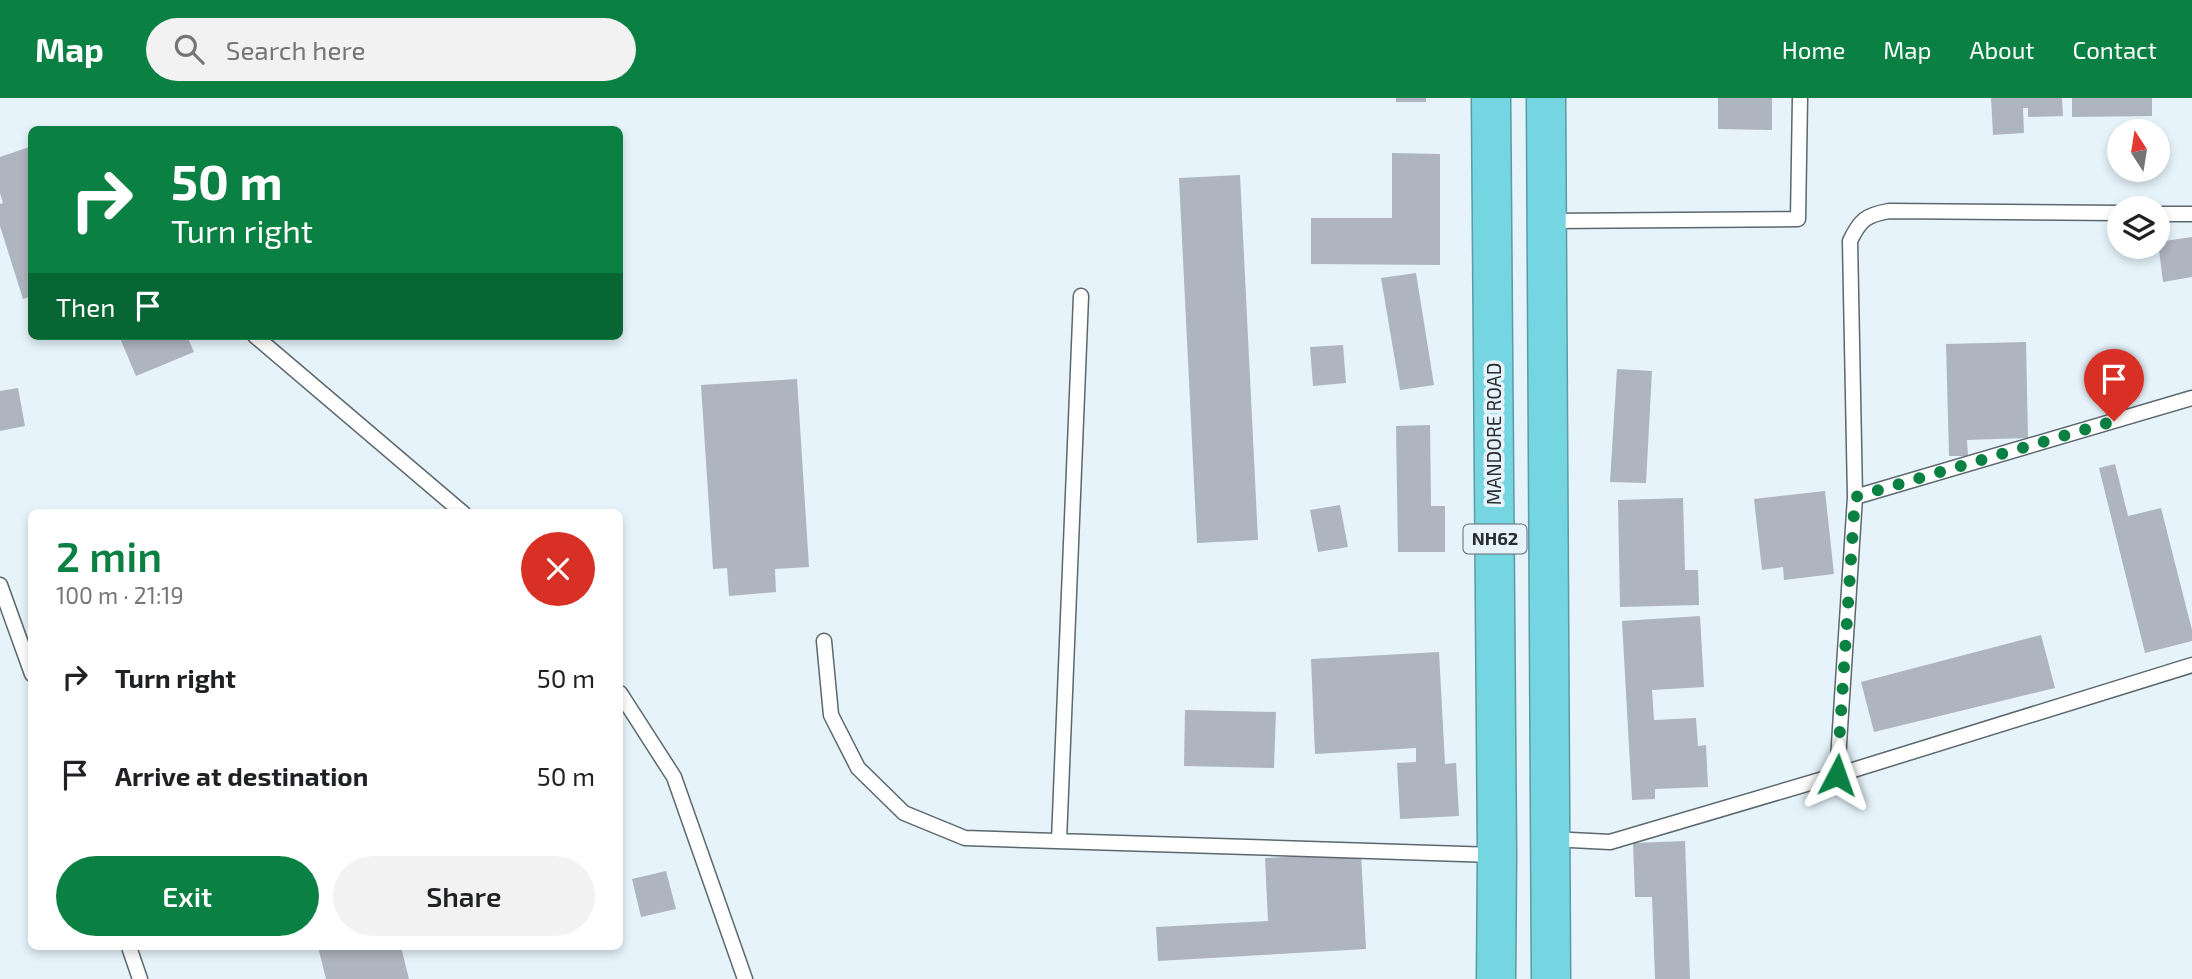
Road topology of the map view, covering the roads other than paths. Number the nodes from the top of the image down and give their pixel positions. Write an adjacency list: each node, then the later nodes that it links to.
1 (1491, 98): 21 (highway, MANDORE ROAD / NH62)
2 (1546, 98): 7 (highway)
3 (1800, 98): 7 (lane)
4 (2107, 213): 11 (lane)
5 (2170, 214): 6 (lane)
6 (2192, 214)
7 (1547, 221): 19 (highway)
8 (1081, 296): 20 (lane)
9 (260, 340): 12 (lane)
10 (2192, 398): 11 (lane)
11 (1855, 497): 18 (lane)
12 (458, 509)
13 (0, 586): 15 (lane)
14 (824, 641): 20 (lane)
15 (28, 663)
16 (2192, 665): 18 (lane)
17 (623, 698): 24 (lane)
18 (1837, 775): 19 (lane)
19 (1550, 839): 26 (highway)
20 (1059, 841): 21 (lane)
21 (1497, 855): 25 (highway, MANDORE ROAD / NH62)
22 (130, 950): 23 (lane)
23 (140, 979)
24 (745, 979)
25 (1496, 979)
26 (1551, 979)

